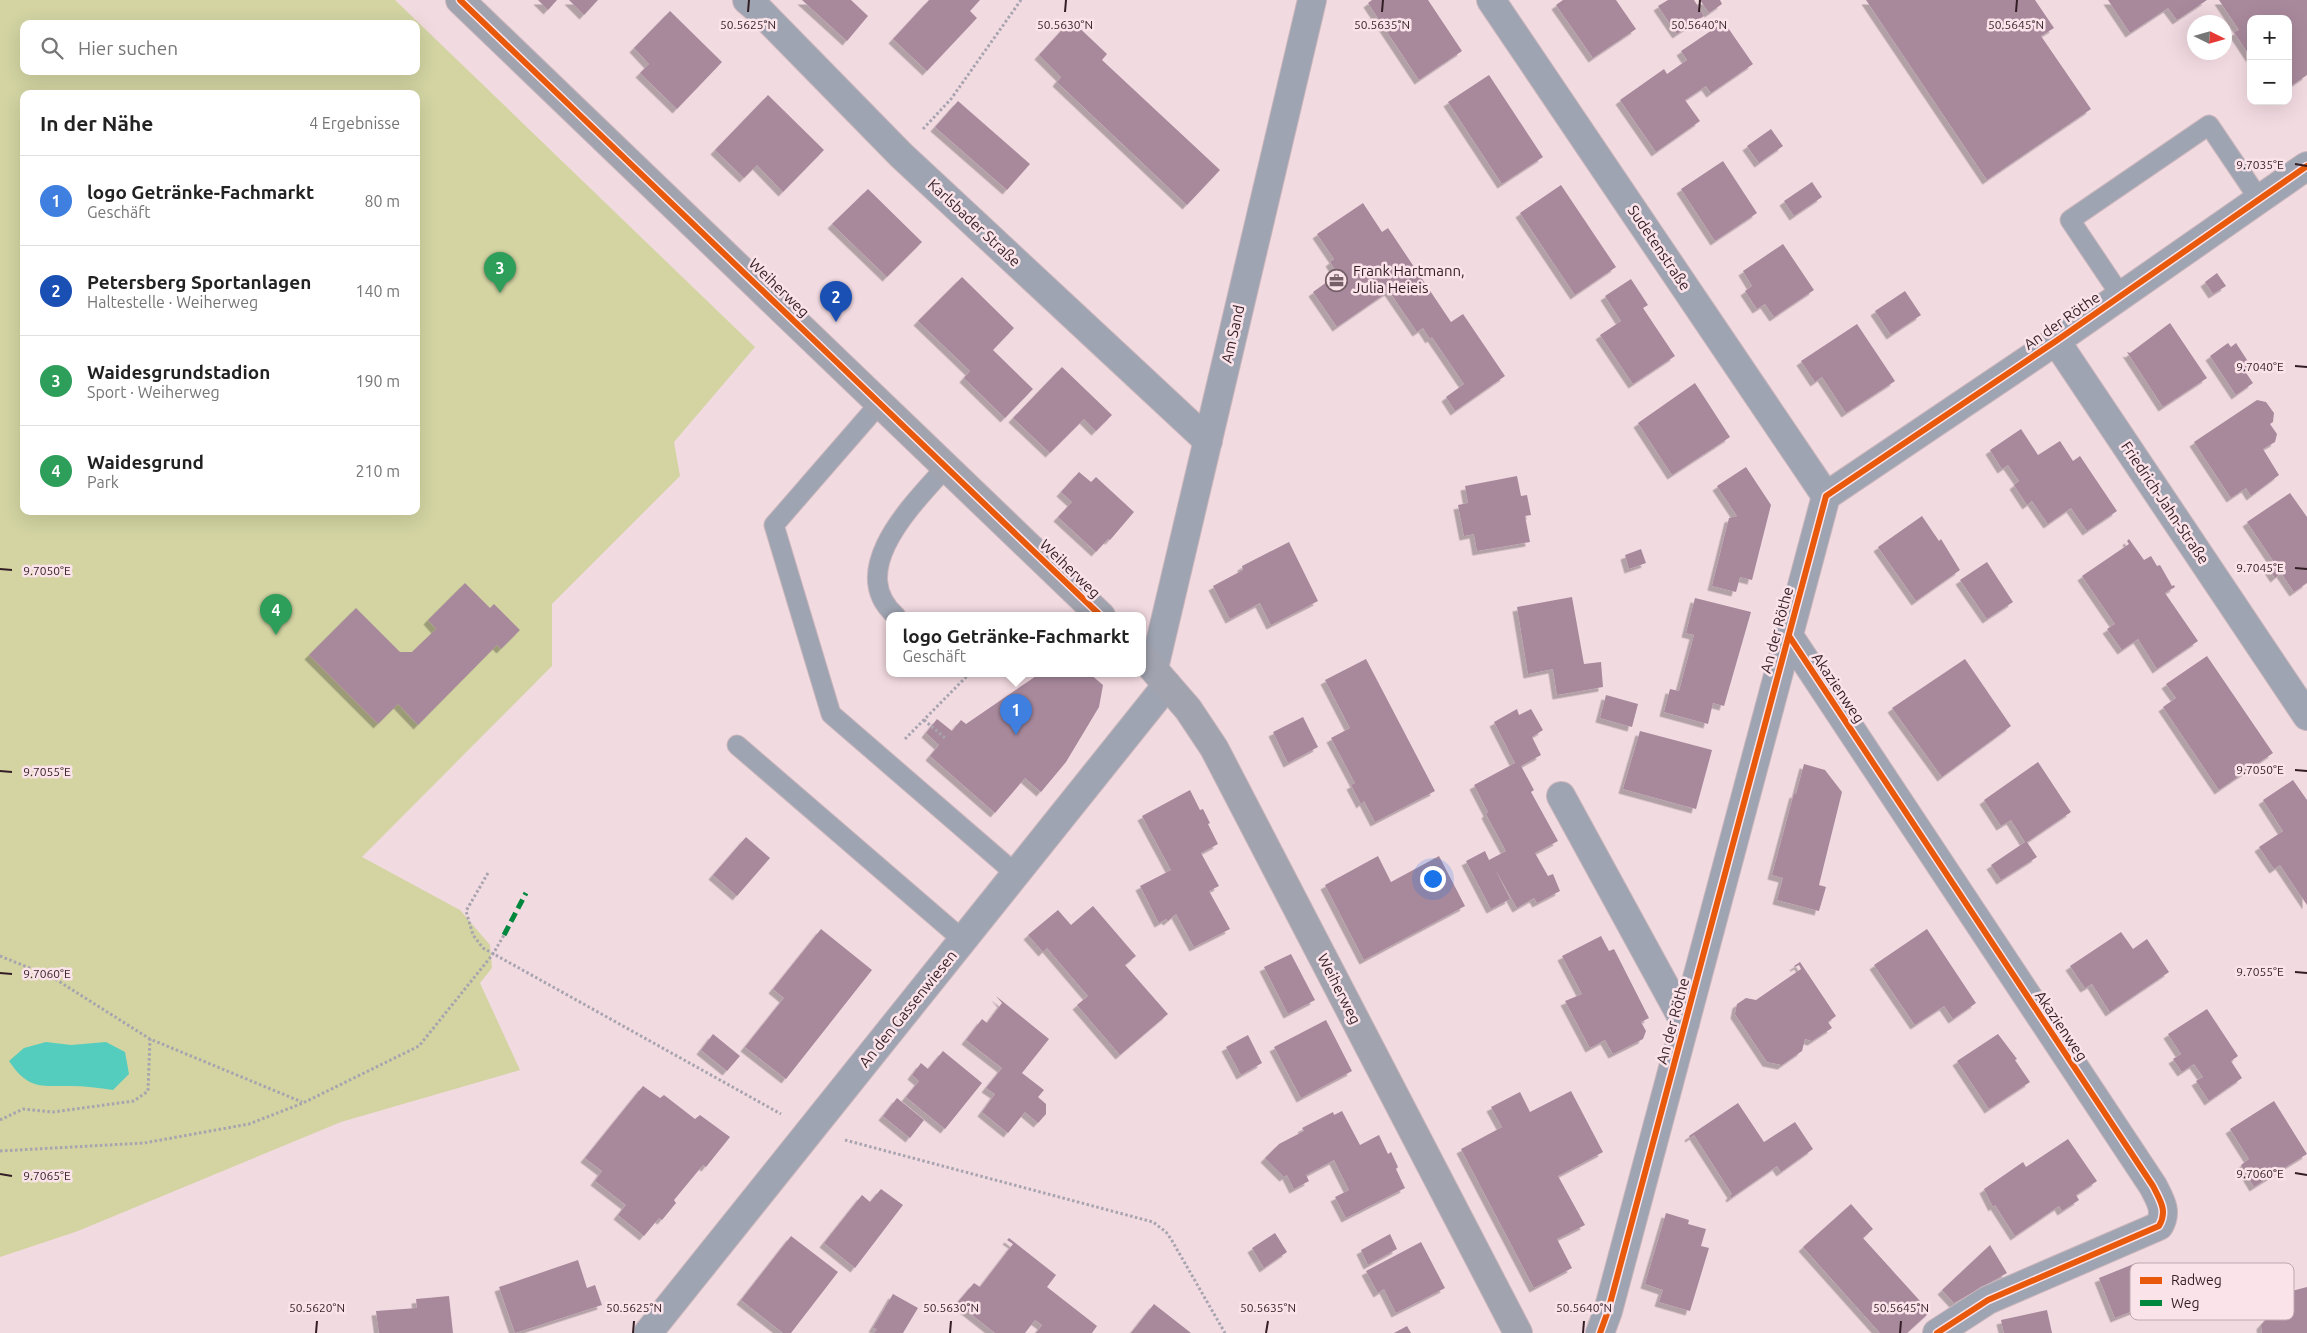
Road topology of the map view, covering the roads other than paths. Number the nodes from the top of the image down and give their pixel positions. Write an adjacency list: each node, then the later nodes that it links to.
1 (460, 0): 9 (main road, Weiherweg)
2 (747, 0): 10 (street, Karlsbader Straße)
3 (1312, 0): 10 (street, Am Sand)
4 (1491, 0): 12 (street, Sudetenstraße)
5 (2307, 166): 6 (street, An der Röthe)
6 (2259, 199): 7 (street, An der Röthe); 7 (lane)
7 (2121, 296): 8 (street, An der Röthe)
8 (2056, 341): 12 (street, An der Röthe); 17 (street, Friedrich-Jahn-Straße)
9 (880, 403): 11 (main road, Weiherweg); 20 (lane)
10 (1208, 441): 16 (street, Am Sand)
11 (946, 467): 13 (lane); 14 (main road, Weiherweg)
12 (1826, 496): 15 (street, An der Röthe)
13 (891, 612)
14 (1097, 612)
15 (1789, 636): 22 (street, An der Röthe); 26 (street, Akazienweg)
16 (1155, 670): 20 (street, An den Gassenwiesen); 24 (main road, Weiherweg)
17 (2307, 716)
18 (738, 745): 21 (lane)
19 (1560, 796): 22 (street, An der Röthe)
20 (1016, 874): 21 (street, An den Gassenwiesen)
21 (963, 940): 23 (street, An den Gassenwiesen)
22 (1685, 1023): 25 (street, An der Röthe)
23 (648, 1333)
24 (1518, 1333)
25 (1600, 1333)
26 (1937, 1333)

